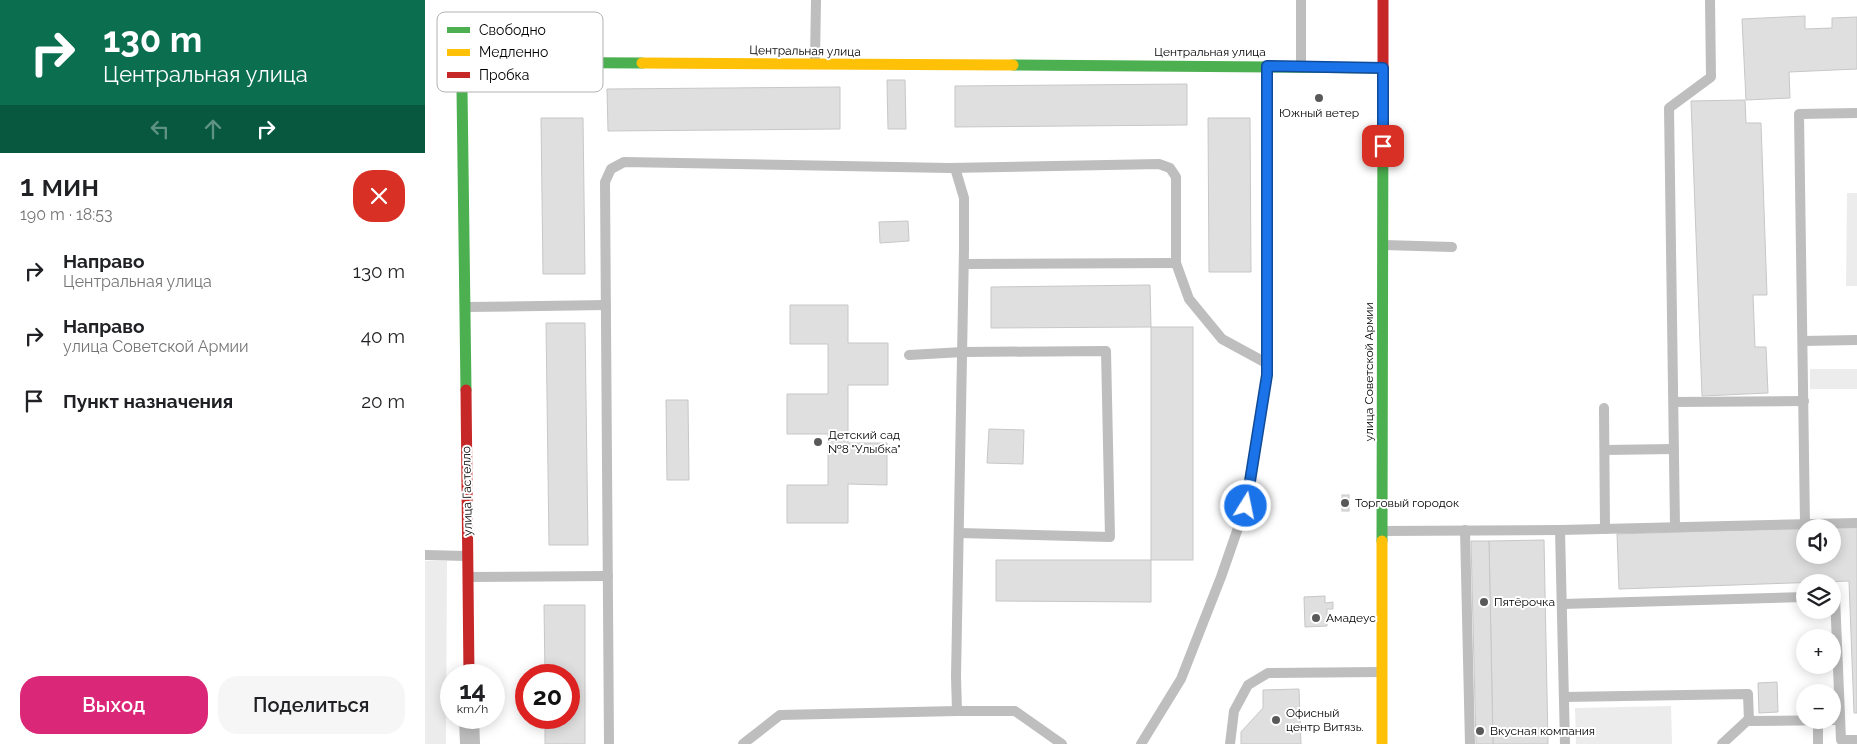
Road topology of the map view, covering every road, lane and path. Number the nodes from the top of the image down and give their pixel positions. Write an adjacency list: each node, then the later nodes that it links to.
1 (816, 0): 6 (lane)
2 (1301, 0): 8 (lane)
3 (1383, 0): 9 (street, улица Советской Армии)
4 (1709, 0): 25 (lane)
5 (603, 63): 6 (street, Центральная улица)
6 (815, 64): 7 (street, Центральная улица)
7 (1267, 66): 8 (street, Центральная улица); 23 (lane)
8 (1301, 67): 9 (street, Центральная улица)
9 (1383, 68): 13 (street, улица Советской Армии)
10 (462, 92): 18 (street, Центральная улица)
11 (1857, 113): 19 (lane)
12 (955, 168): 15 (lane); 16 (lane); 17 (lane)
13 (1383, 245): 14 (lane); 37 (street, улица Советской Армии)
14 (1453, 247)
15 (1176, 263): 16 (lane); 23 (lane)
16 (964, 264): 21 (lane)
17 (606, 305): 18 (lane); 41 (lane)
18 (465, 307): 40 (street, улица Гастелло)
19 (1803, 340): 20 (lane); 24 (lane)
20 (1857, 340)
21 (963, 352): 22 (lane); 38 (lane); 38 (lane)
22 (909, 355)
23 (1268, 364): 61 (lane)
24 (1804, 401): 25 (lane); 29 (lane)
25 (1674, 402): 27 (lane)
26 (1604, 408): 28 (lane)
27 (1674, 449): 28 (lane); 33 (lane)
28 (1605, 450): 34 (lane)
29 (1805, 519)
30 (1841, 523): 31 (lane)
31 (1857, 523)
32 (1796, 524): 33 (lane)
33 (1675, 527): 34 (lane)
34 (1605, 529): 36 (lane)
35 (1465, 530): 36 (lane); 37 (lane); 64 (lane)
36 (1561, 530): 44 (lane)
37 (1382, 531): 47 (street, улица Советской Армии)
38 (959, 533): 50 (lane)
39 (425, 555): 40 (lane)
40 (467, 556): 42 (street, улица Гастелло)
41 (607, 576): 42 (lane); 58 (lane)
42 (468, 577): 46 (street, улица Гастелло)
43 (1796, 597): 44 (lane)
44 (1562, 604): 49 (lane)
45 (1836, 619): 48 (lane)
46 (469, 664)
47 (1382, 672): 62 (lane); 63 (street, улица Советской Армии)
48 (1838, 684)
49 (1564, 697): 51 (lane); 65 (lane)
50 (957, 711): 59 (lane); 60 (lane)
51 (1749, 719): 52 (lane); 66 (lane)
52 (1796, 720)
53 (469, 729): 57 (street)
54 (1818, 729): 67 (lane)
55 (1840, 729): 56 (lane)
56 (1857, 740)
57 (469, 744)
58 (609, 744)
59 (743, 744)
60 (1062, 744)
61 (1141, 744)
62 (1230, 744)
63 (1381, 744)
64 (1470, 744)
65 (1565, 744)
66 (1722, 744)
67 (1818, 744)

